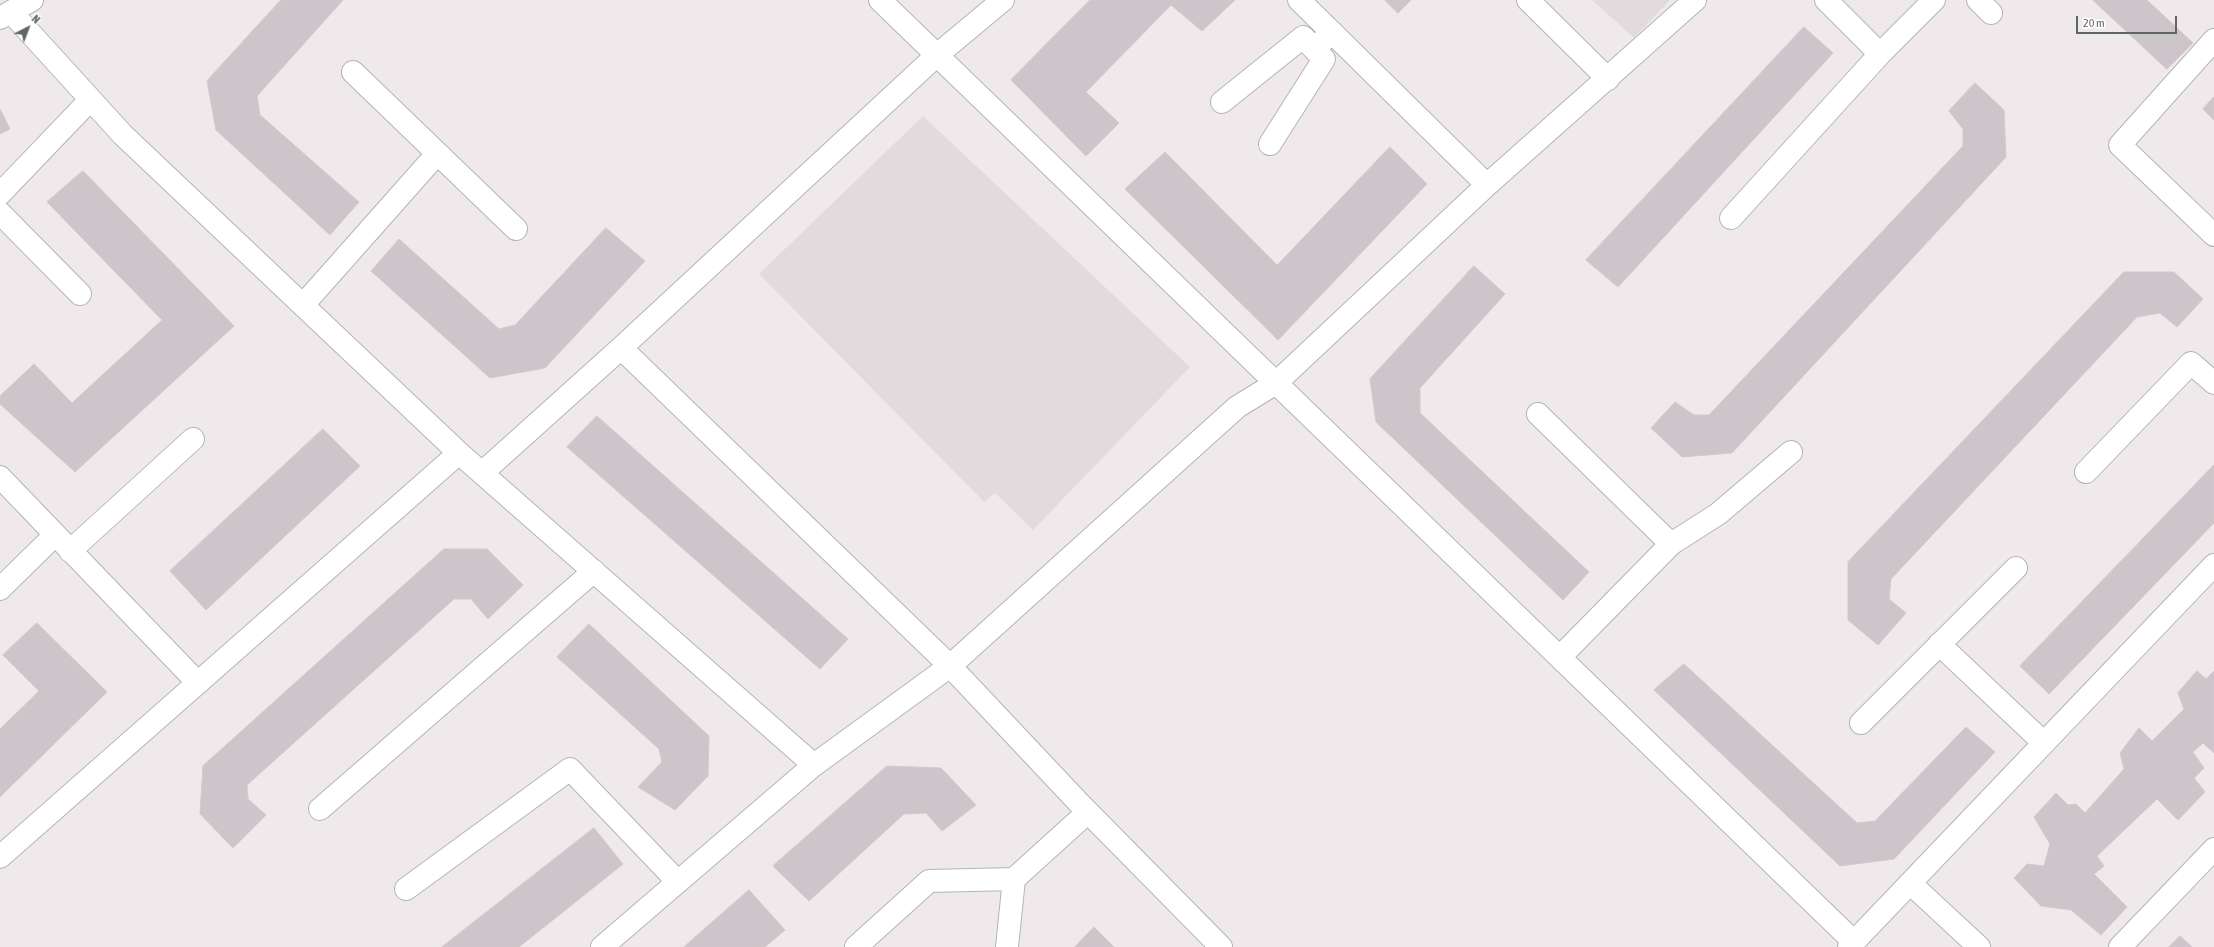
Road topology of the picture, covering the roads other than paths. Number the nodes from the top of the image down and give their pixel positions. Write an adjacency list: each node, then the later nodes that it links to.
1 (32, 0): 9 (street)
2 (880, 0): 14 (street)
3 (1003, 0): 14 (street)
4 (1299, 0): 10 (street)
5 (1528, 0): 16 (street)
6 (1695, 0): 16 (street)
7 (1826, 0): 13 (street)
8 (1934, 0): 13 (street)
9 (6, 15): 17 (street)
10 (1332, 32): 12 (street); 21 (street)
11 (2214, 40): 26 (street)
12 (1314, 49): 18 (street); 19 (street)
13 (1880, 54): 24 (street)
14 (937, 55): 29 (street); 30 (street)
15 (353, 72): 20 (street)
16 (1608, 79): 21 (street)
17 (90, 100): 22 (street); 28 (street)
18 (1222, 102)
19 (1270, 144)
20 (436, 155): 25 (street); 28 (street)
21 (1487, 185): 30 (street)
22 (0, 194)
23 (0, 213): 27 (street)
24 (1731, 218)
25 (516, 229)
26 (2214, 235)
27 (80, 294)
28 (303, 305): 35 (street)
29 (621, 348): 37 (street); 48 (street)
30 (1276, 383): 47 (street); 48 (street)
31 (2214, 383): 36 (street)
32 (1538, 414): 40 (street)
33 (193, 439): 41 (street)
34 (1791, 452): 40 (street)
35 (459, 453): 37 (street); 49 (street)
36 (2086, 472)
37 (482, 473): 44 (street)
38 (0, 477): 39 (street)
39 (55, 535): 41 (street); 45 (street)
40 (1671, 544): 47 (street)
41 (70, 551): 49 (street)
42 (2214, 565): 51 (street)
43 (2016, 568): 46 (street)
44 (594, 571): 52 (street); 53 (street)
45 (0, 589)
46 (1939, 644): 50 (street); 51 (street)
47 (1560, 657): 61 (street)
48 (950, 666): 52 (street); 54 (street)
49 (198, 684): 56 (street)
50 (1861, 723)
51 (2044, 743): 59 (street)
52 (814, 765): 58 (street)
53 (320, 809)
54 (1088, 812): 57 (street); 65 (street)
55 (2214, 849): 67 (street)
56 (0, 857)
57 (1014, 879): 63 (street); 64 (street)
58 (678, 882): 60 (street); 62 (street)
59 (1910, 883): 61 (street); 66 (street)
60 (406, 889)
61 (1851, 945)
62 (602, 947)
63 (856, 947)
64 (1007, 947)
65 (1221, 947)
66 (1979, 947)
67 (2120, 947)

